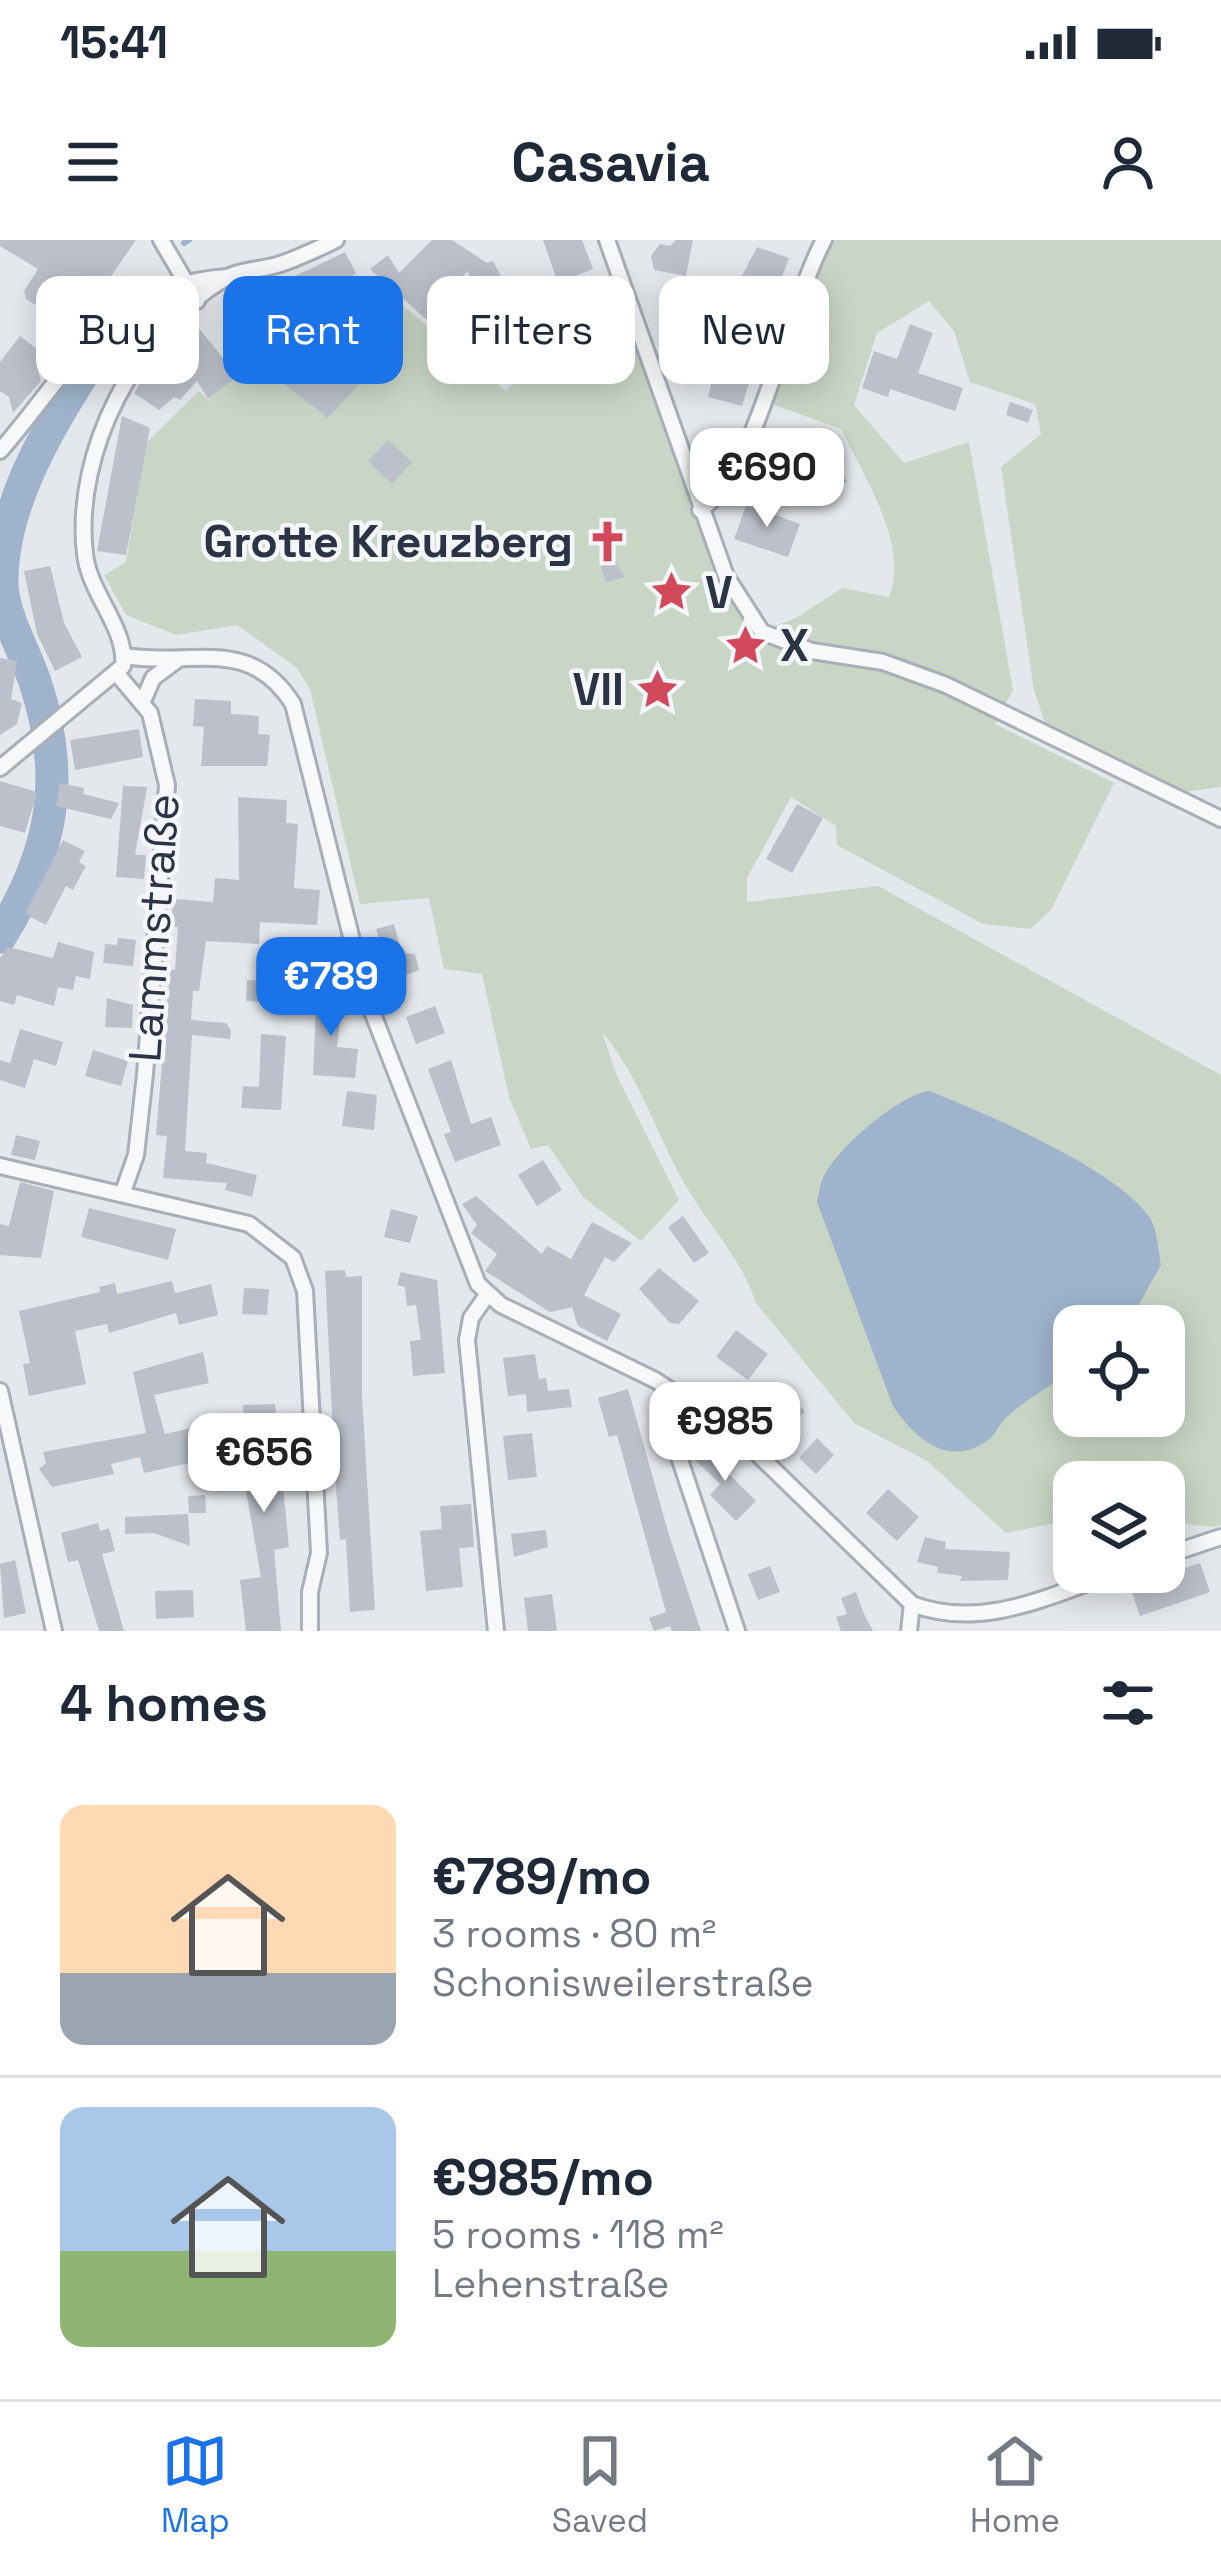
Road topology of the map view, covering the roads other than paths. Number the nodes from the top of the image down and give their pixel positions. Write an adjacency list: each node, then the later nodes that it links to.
1 (161, 240): 5 (street)
2 (336, 240): 6 (street)
3 (824, 240): 12 (street)
4 (610, 241): 12 (street)
5 (179, 276)
6 (230, 276)
7 (223, 279): 8 (street)
8 (199, 299)
9 (56, 384): 11 (street)
10 (125, 384): 13 (street)
11 (0, 451)
12 (700, 510): 18 (street)
13 (124, 656): 14 (street); 15 (street)
14 (176, 661): 16 (street); 21 (street)
15 (118, 675): 16 (street, Lammstraße); 17 (street)
16 (143, 701): 20 (street, Lammstraße)
17 (0, 768)
18 (1221, 819)
19 (0, 1166): 20 (street)
20 (123, 1192): 30 (street)
21 (487, 1295): 23 (street); 31 (street)
22 (0, 1395): 29 (street)
23 (692, 1402): 27 (street); 32 (street)
24 (1221, 1537): 25 (street)
25 (1185, 1549)
26 (1057, 1593): 28 (street)
27 (912, 1604): 28 (street); 33 (street)
28 (1004, 1611): 34 (street)
29 (54, 1631)
30 (310, 1631)
31 (496, 1631)
32 (737, 1631)
33 (909, 1631)
34 (1009, 1631)

